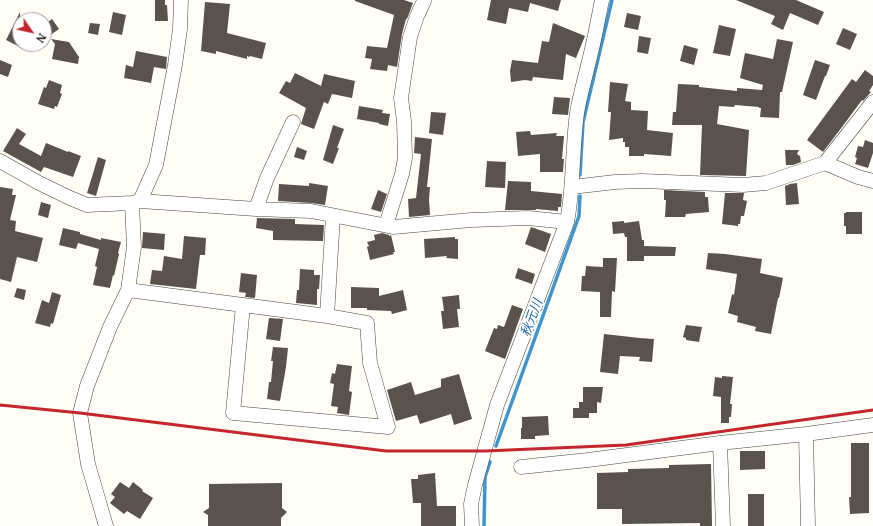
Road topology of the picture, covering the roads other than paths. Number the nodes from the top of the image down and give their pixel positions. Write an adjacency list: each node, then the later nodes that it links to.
1 (181, 0): 10 (street)
2 (602, 0): 9 (street)
3 (424, 1): 14 (street)
4 (873, 102): 7 (street)
5 (293, 122): 11 (street)
6 (0, 161): 10 (street)
7 (825, 163): 8 (street); 9 (street)
8 (873, 181)
9 (572, 187): 13 (street)
10 (136, 202): 11 (street); 15 (street)
11 (256, 209): 12 (street)
12 (333, 216): 14 (street); 17 (street)
13 (566, 222): 14 (street); 23 (street)
14 (386, 225)
15 (128, 290): 16 (street); 22 (street)
16 (243, 306): 17 (street); 17 (street)
17 (327, 316)
18 (873, 425): 19 (street)
19 (806, 434): 20 (street); 25 (street)
20 (720, 443): 21 (street); 24 (street)
21 (521, 467)
22 (106, 526)
23 (472, 526)
24 (724, 526)
25 (808, 526)

